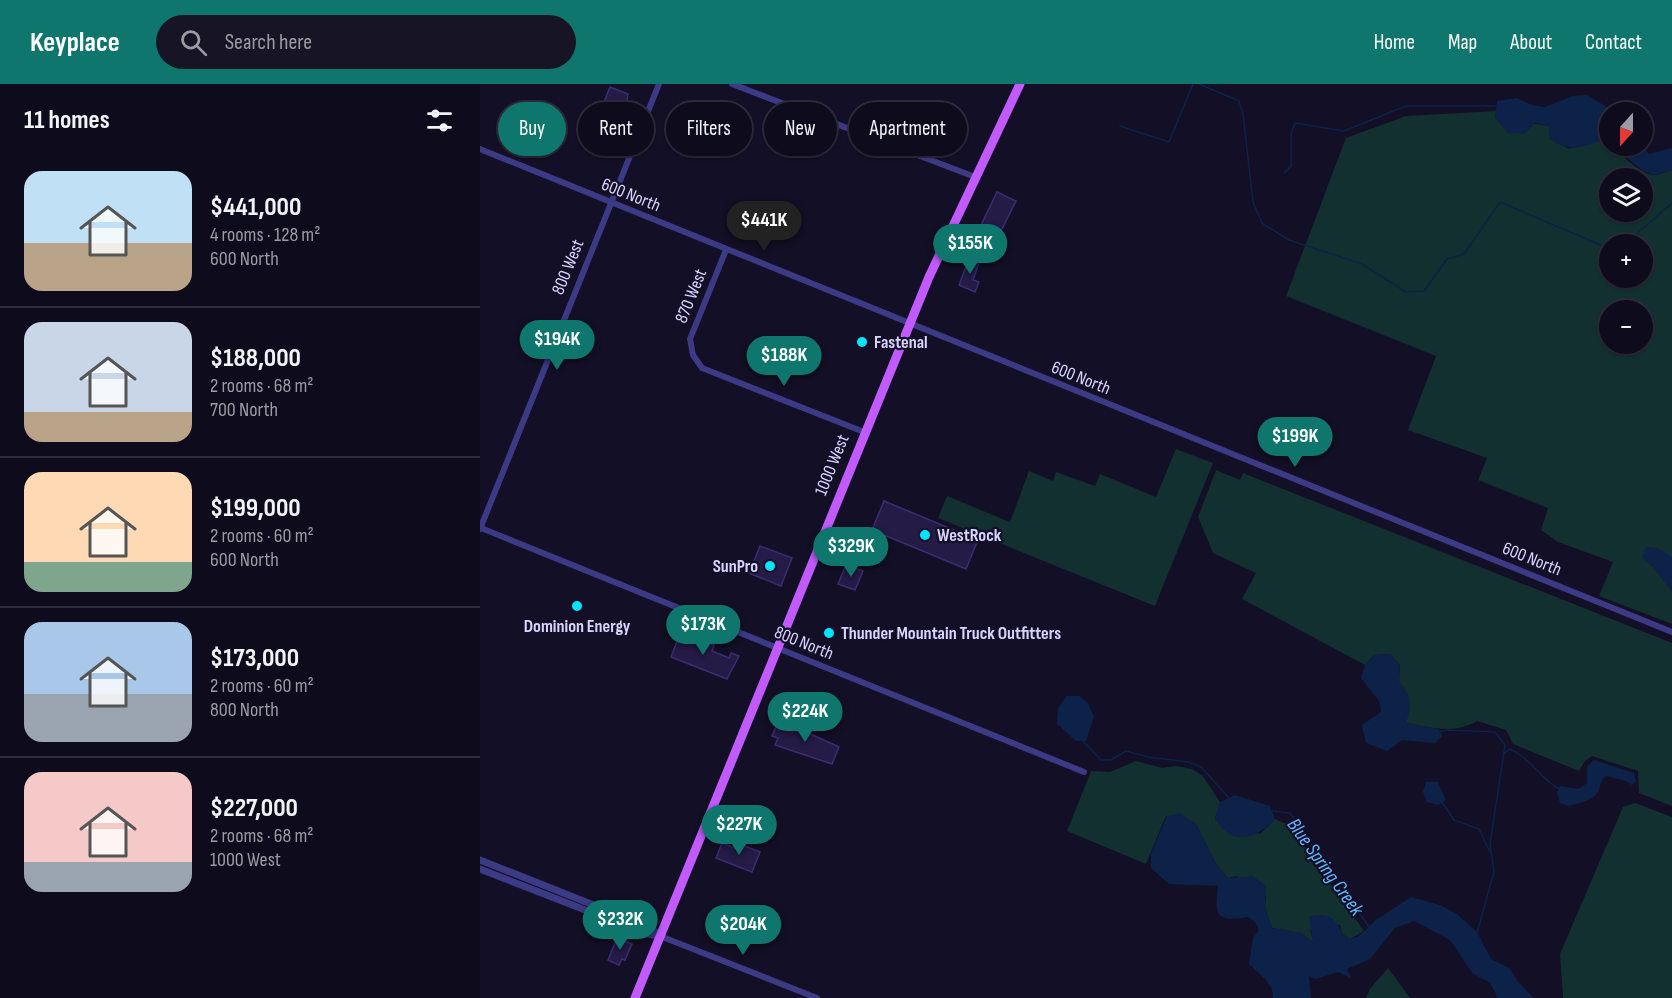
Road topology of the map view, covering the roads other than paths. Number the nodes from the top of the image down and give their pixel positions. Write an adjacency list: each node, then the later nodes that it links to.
1 (659, 84): 6 (street, 800 West)
2 (732, 84): 5 (street)
3 (1020, 84): 5 (main road, 1000 West)
4 (480, 149): 6 (street, 600 North)
5 (975, 177): 8 (main road, 1000 West)
6 (610, 203): 7 (street, 600 North); 10 (street, 800 West)
7 (726, 250): 8 (street, 600 North); 9 (street, 870 West)
8 (909, 323): 9 (main road, 1000 West); 11 (street, 600 North)
9 (864, 432): 12 (main road, 1000 West)
10 (480, 529): 12 (street, 800 North)
11 (1672, 632)
12 (777, 648): 13 (street, 800 North); 16 (main road, 1000 West)
13 (1084, 772)
14 (480, 860): 16 (street)
15 (480, 869): 16 (street)
16 (660, 936): 17 (main road, 1000 West); 18 (street)
17 (635, 998)
18 (817, 998)

